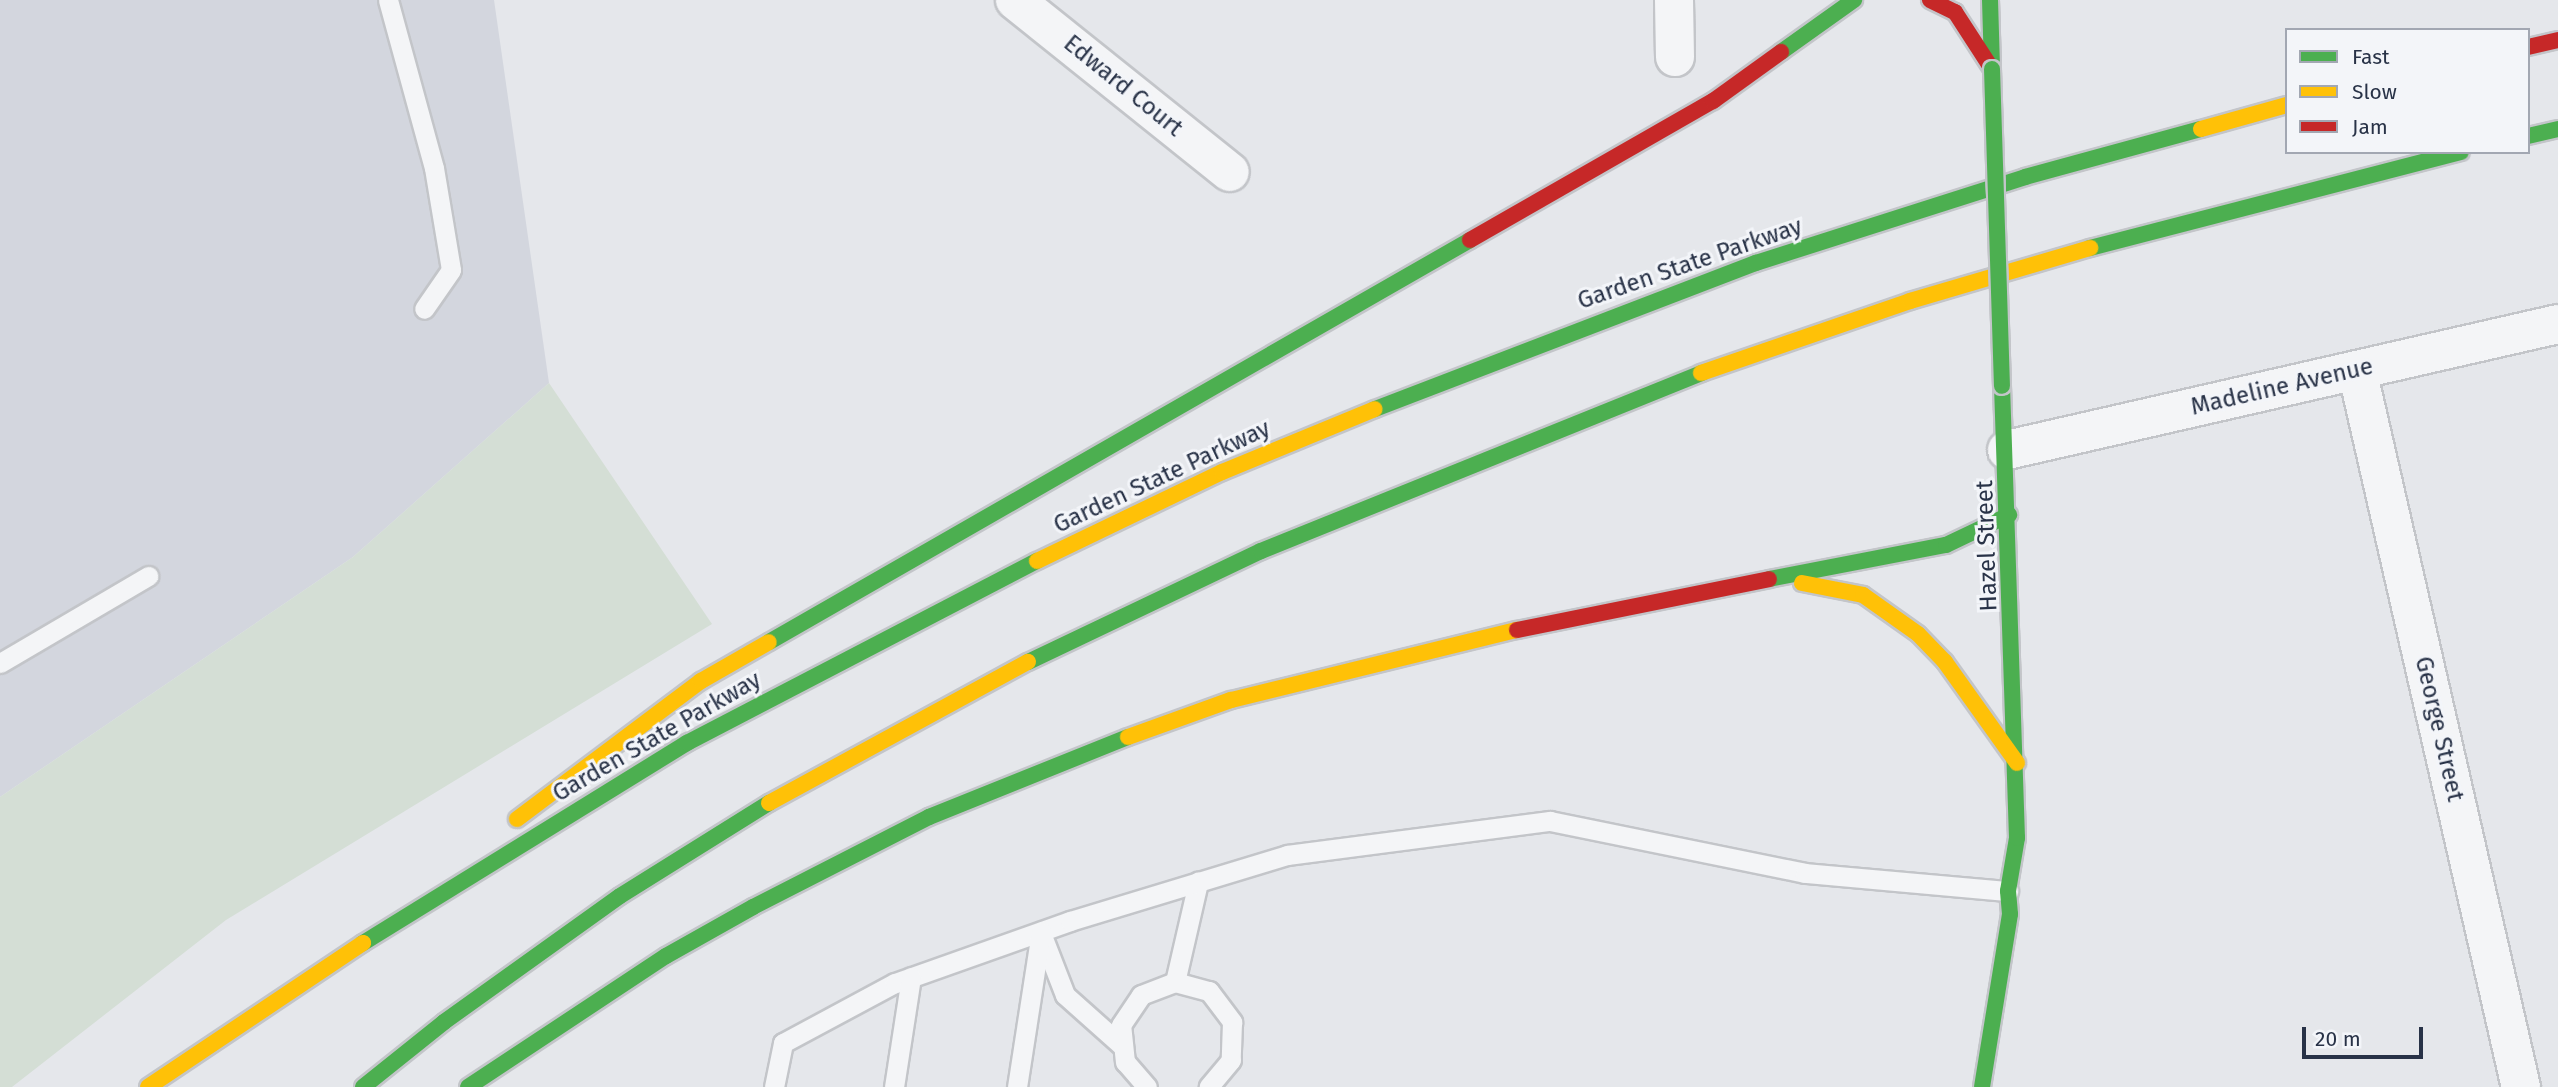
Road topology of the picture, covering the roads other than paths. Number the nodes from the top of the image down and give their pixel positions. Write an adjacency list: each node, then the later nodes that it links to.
1 (388, 0): 16 (lane)
2 (1015, 0): 15 (street, Edward Court)
3 (1674, 0): 9 (street)
4 (1854, 0): 25 (main road)
5 (1930, 0): 10 (main road)
6 (1990, 0): 10 (main road, Hazel Street)
7 (2558, 40): 8 (main road)
8 (2530, 47)
9 (1675, 57)
10 (1992, 69): 19 (main road, Hazel Street, bridge)
11 (2285, 106): 31 (main road, Garden State Parkway)
12 (2558, 130): 13 (main road)
13 (2530, 136)
14 (2453, 154): 35 (main road)
15 (1230, 172)
16 (424, 309)
17 (2558, 324): 18 (street, Madeline Avenue)
18 (2357, 370): 19 (street, Madeline Avenue); 43 (street, George Street)
19 (2007, 450): 20 (main road, Hazel Street)
20 (2009, 514): 22 (main road); 24 (main road, Hazel Street)
21 (148, 576): 23 (lane)
22 (1751, 585): 24 (main road); 36 (main road)
23 (0, 663)
24 (2017, 763): 28 (main road, Hazel Street)
25 (501, 831)
26 (457, 864): 31 (main road)
27 (1198, 882): 28 (lane); 29 (lane); 32 (lane)
28 (2008, 891): 42 (main road, Hazel Street)
29 (1041, 932): 30 (lane); 33 (lane); 39 (lane)
30 (911, 977): 37 (lane); 38 (lane)
31 (302, 981): 34 (main road, Garden State Parkway)
32 (1175, 982): 33 (lane); 41 (lane)
33 (1120, 1044): 40 (lane)
34 (148, 1087)
35 (363, 1087)
36 (468, 1087)
37 (774, 1087)
38 (894, 1087)
39 (1017, 1087)
40 (1147, 1087)
41 (1208, 1087)
42 (1982, 1087)
43 (2521, 1087)

